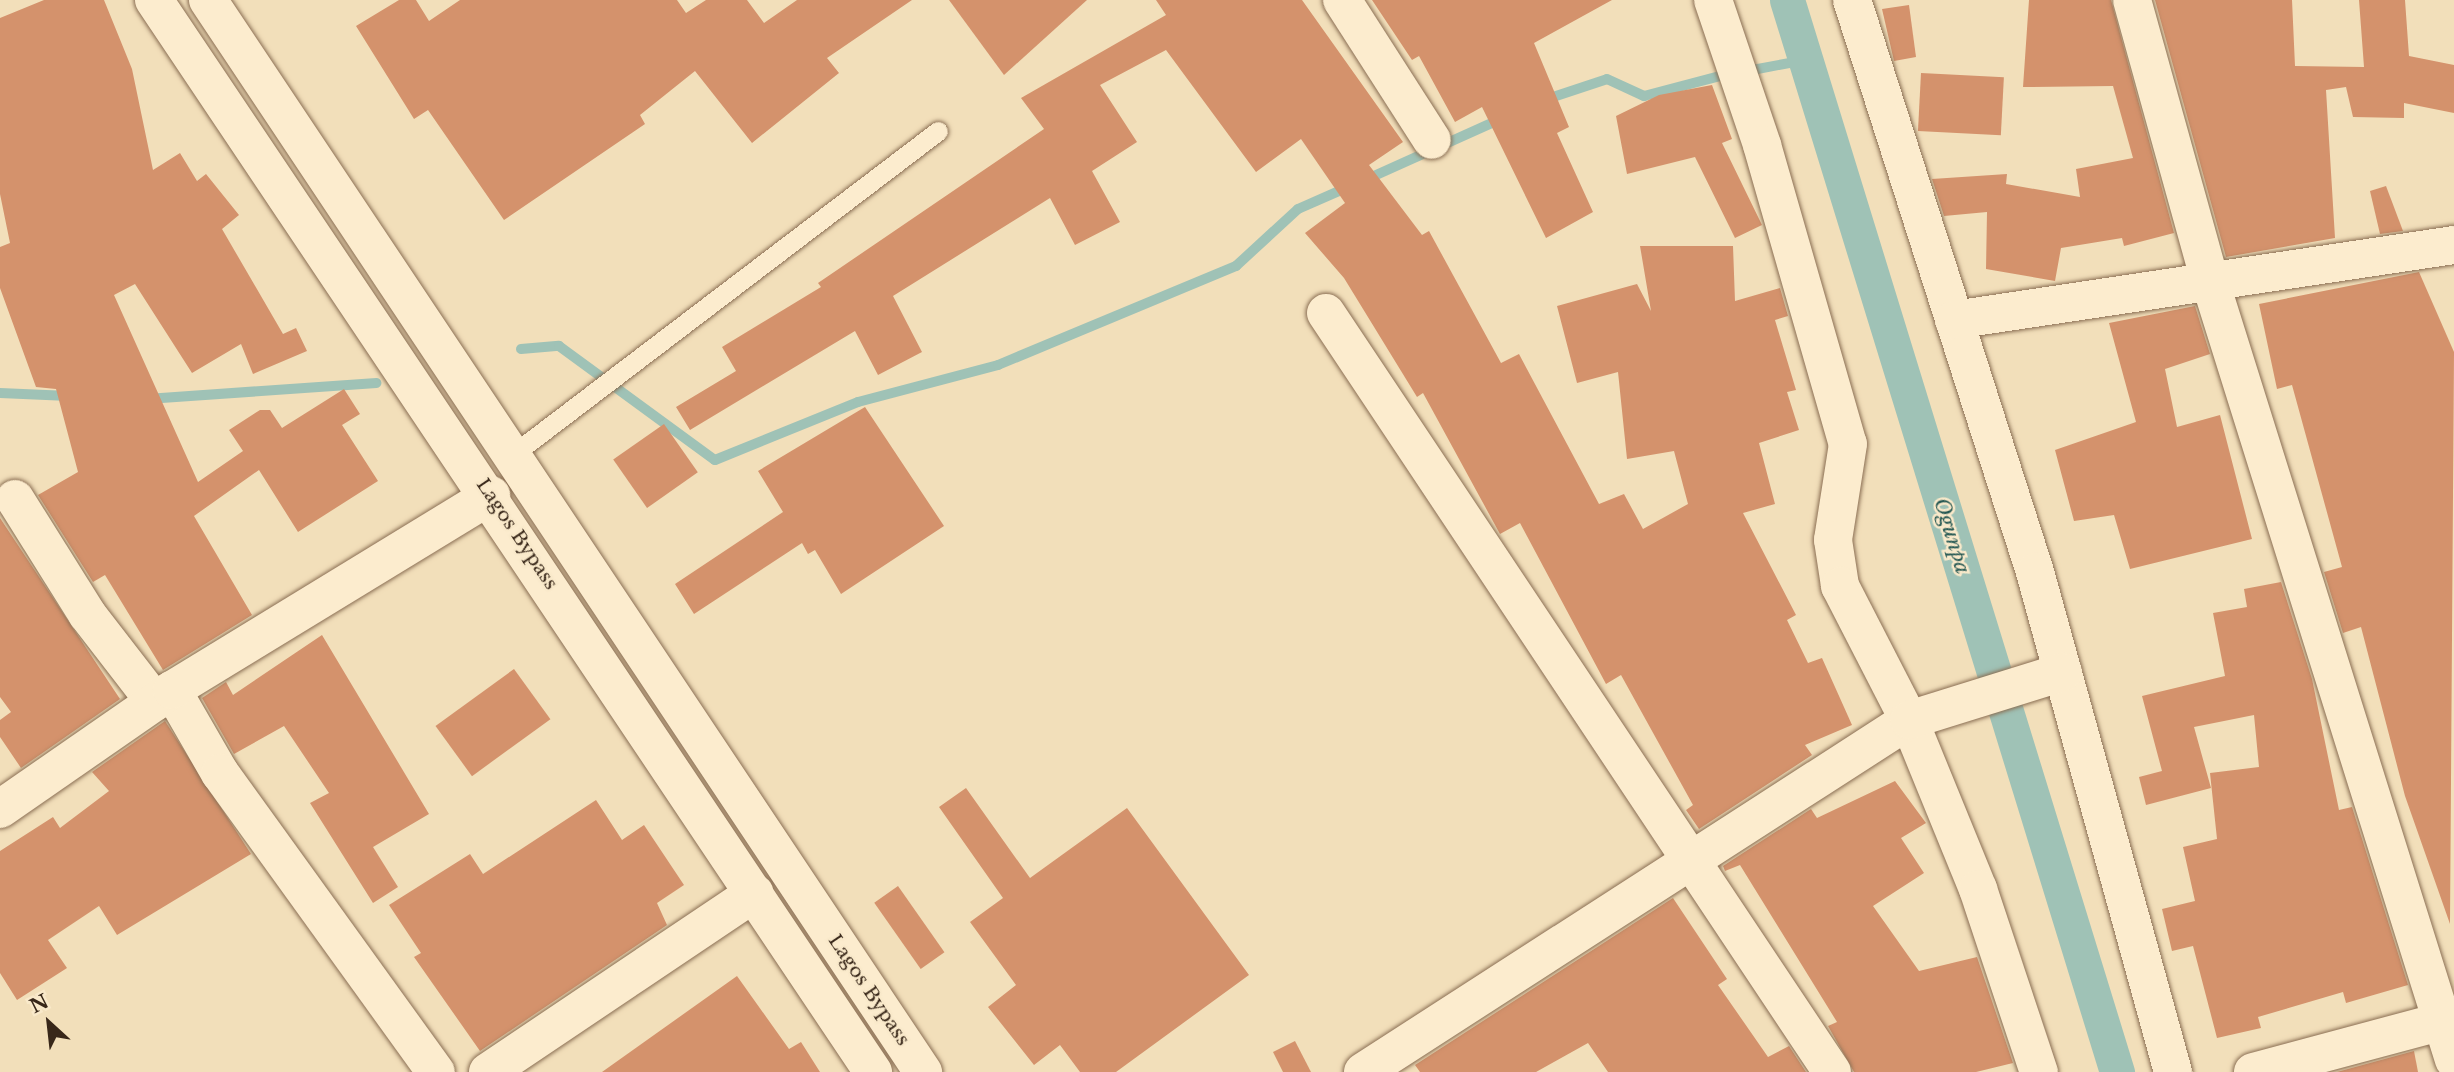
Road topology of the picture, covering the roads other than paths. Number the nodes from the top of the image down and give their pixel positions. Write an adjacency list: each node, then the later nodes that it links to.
1 (154, 0): 14 (street, Lagos Bypass)
2 (208, 0): 13 (street, Lagos Bypass)
3 (1342, 0): 8 (street)
4 (1713, 0): 18 (street)
5 (1852, 0): 12 (street)
6 (2132, 0): 10 (street)
7 (939, 131): 13 (lane)
8 (1432, 140)
9 (2454, 245): 10 (street)
10 (2209, 278): 12 (street); 22 (street)
11 (1326, 313): 20 (street)
12 (1954, 320): 16 (street)
13 (512, 455): 27 (street, Lagos Bypass)
14 (491, 495): 17 (street); 21 (street, Lagos Bypass)
15 (15, 499): 17 (street)
16 (2052, 675): 18 (street); 31 (street)
17 (163, 696): 19 (street); 24 (street)
18 (1918, 717): 20 (street); 30 (street)
19 (0, 809)
20 (1686, 859): 28 (street); 29 (street)
21 (754, 893): 25 (street); 26 (street, Lagos Bypass)
22 (2448, 1019): 23 (street); 32 (street)
23 (2454, 1060)
24 (436, 1072)
25 (488, 1072)
26 (873, 1072)
27 (923, 1072)
28 (1363, 1072)
29 (1832, 1072)
30 (2039, 1072)
31 (2173, 1072)
32 (2253, 1072)

